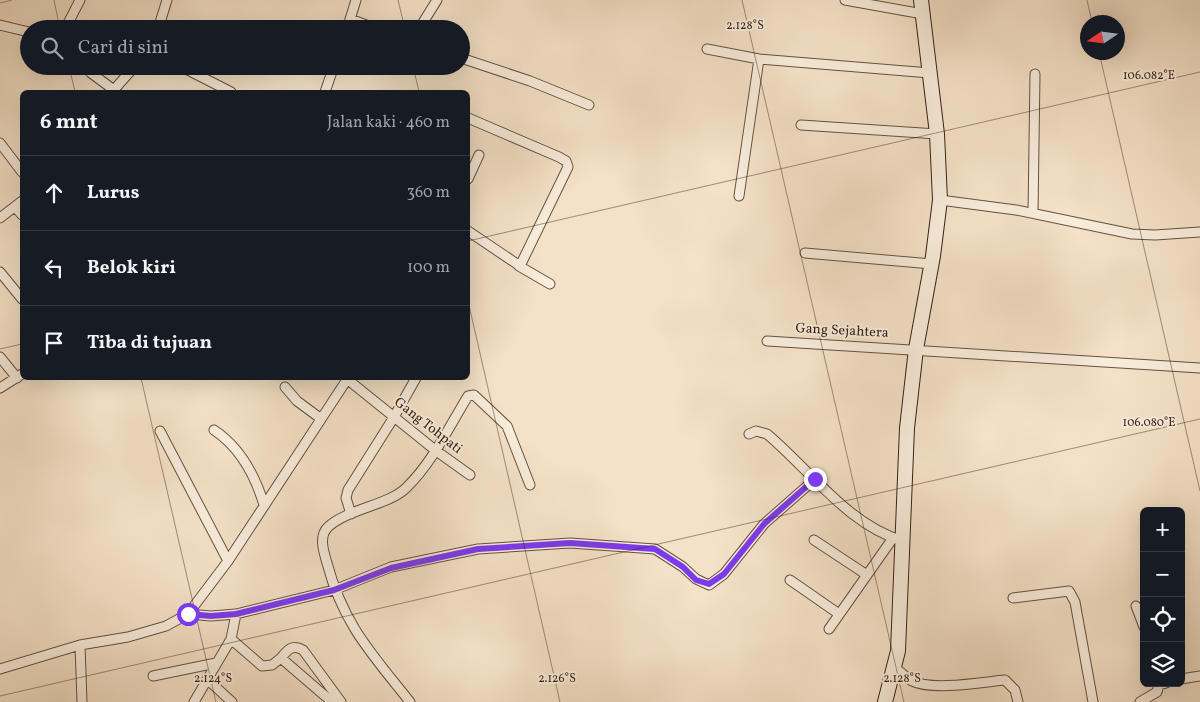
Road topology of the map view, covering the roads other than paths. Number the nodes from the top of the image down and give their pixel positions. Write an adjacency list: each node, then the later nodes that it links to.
1 (80, 0): 8 (street)
2 (167, 0): 9 (street)
3 (356, 0): 7 (street)
4 (437, 0): 10 (street)
5 (845, 0): 6 (street)
6 (922, 7): 16 (street)
7 (350, 19)
8 (70, 20)
9 (161, 20)
10 (425, 20)
11 (0, 25): 12 (street)
12 (20, 30)
13 (707, 49): 14 (street)
14 (759, 59): 16 (street); 34 (street)
15 (470, 61): 26 (street)
16 (930, 73): 29 (street)
17 (1035, 74): 39 (street)
18 (93, 75): 22 (street)
19 (127, 75): 23 (street)
20 (198, 75): 24 (street)
21 (331, 75): 25 (street)
22 (112, 90)
23 (114, 90)
24 (227, 90)
25 (326, 90)
26 (589, 105)
27 (470, 119): 45 (street)
28 (800, 126): 29 (street)
29 (937, 134): 35 (street)
30 (0, 143): 32 (street)
31 (479, 155): 33 (street)
32 (20, 169)
33 (470, 175)
34 (739, 196)
35 (940, 200): 39 (street); 44 (street)
36 (20, 202): 37 (street)
37 (15, 207): 38 (street); 40 (street)
38 (20, 213)
39 (1033, 213): 42 (street)
40 (0, 218)
41 (470, 232): 45 (street)
42 (1200, 232)
43 (805, 253): 44 (street)
44 (932, 264): 50 (street)
45 (519, 266): 47 (street)
46 (0, 272): 48 (street)
47 (550, 284)
48 (20, 297)
49 (767, 341): 50 (street, Gang Sejahtera)
50 (916, 349): 52 (street, Gang Sejahtera); 71 (street)
51 (0, 356): 53 (street)
52 (1200, 368)
53 (20, 376): 58 (street)
54 (347, 380): 60 (street)
55 (350, 380): 59 (street, Gang Tohpati)
56 (415, 380): 59 (street)
57 (285, 387): 60 (street)
58 (0, 388)
59 (394, 417): 64 (street, Gang Tohpati); 69 (street)
60 (320, 418): 68 (street)
61 (214, 430): 68 (street)
62 (160, 431): 72 (street)
63 (749, 434): 66 (street)
64 (435, 450): 65 (street, Gang Tohpati); 67 (street); 69 (street)
65 (470, 475)
66 (815, 479): 71 (street); 75 (street)
67 (530, 485)
68 (264, 505): 72 (street)
69 (351, 514): 75 (street)
70 (814, 540): 73 (street)
71 (898, 540): 73 (street); 87 (street)
72 (228, 560): 78 (street)
73 (867, 575): 80 (street)
74 (790, 580): 80 (street)
75 (334, 590): 79 (street); 100 (street)
76 (1013, 598): 103 (street)
77 (1136, 606): 81 (street)
78 (188, 614): 79 (street); 84 (street)
79 (236, 614): 83 (street)
80 (839, 614): 82 (street)
81 (1140, 616)
82 (829, 628)
83 (231, 639): 85 (street); 86 (street)
84 (80, 645): 88 (street); 95 (street)
85 (281, 658): 98 (street); 99 (street)
86 (216, 662): 89 (street); 92 (street)
87 (894, 667): 101 (street); 102 (street)
88 (0, 669)
89 (154, 676)
90 (1200, 676): 91 (street)
91 (1185, 678)
92 (207, 679): 96 (street); 97 (street)
93 (1159, 687): 104 (street)
94 (1160, 687): 105 (street)
95 (82, 702)
96 (194, 702)
97 (232, 702)
98 (332, 702)
99 (341, 702)
100 (410, 702)
101 (885, 702)
102 (1018, 702)
103 (1093, 702)
104 (1140, 702)
105 (1160, 702)

